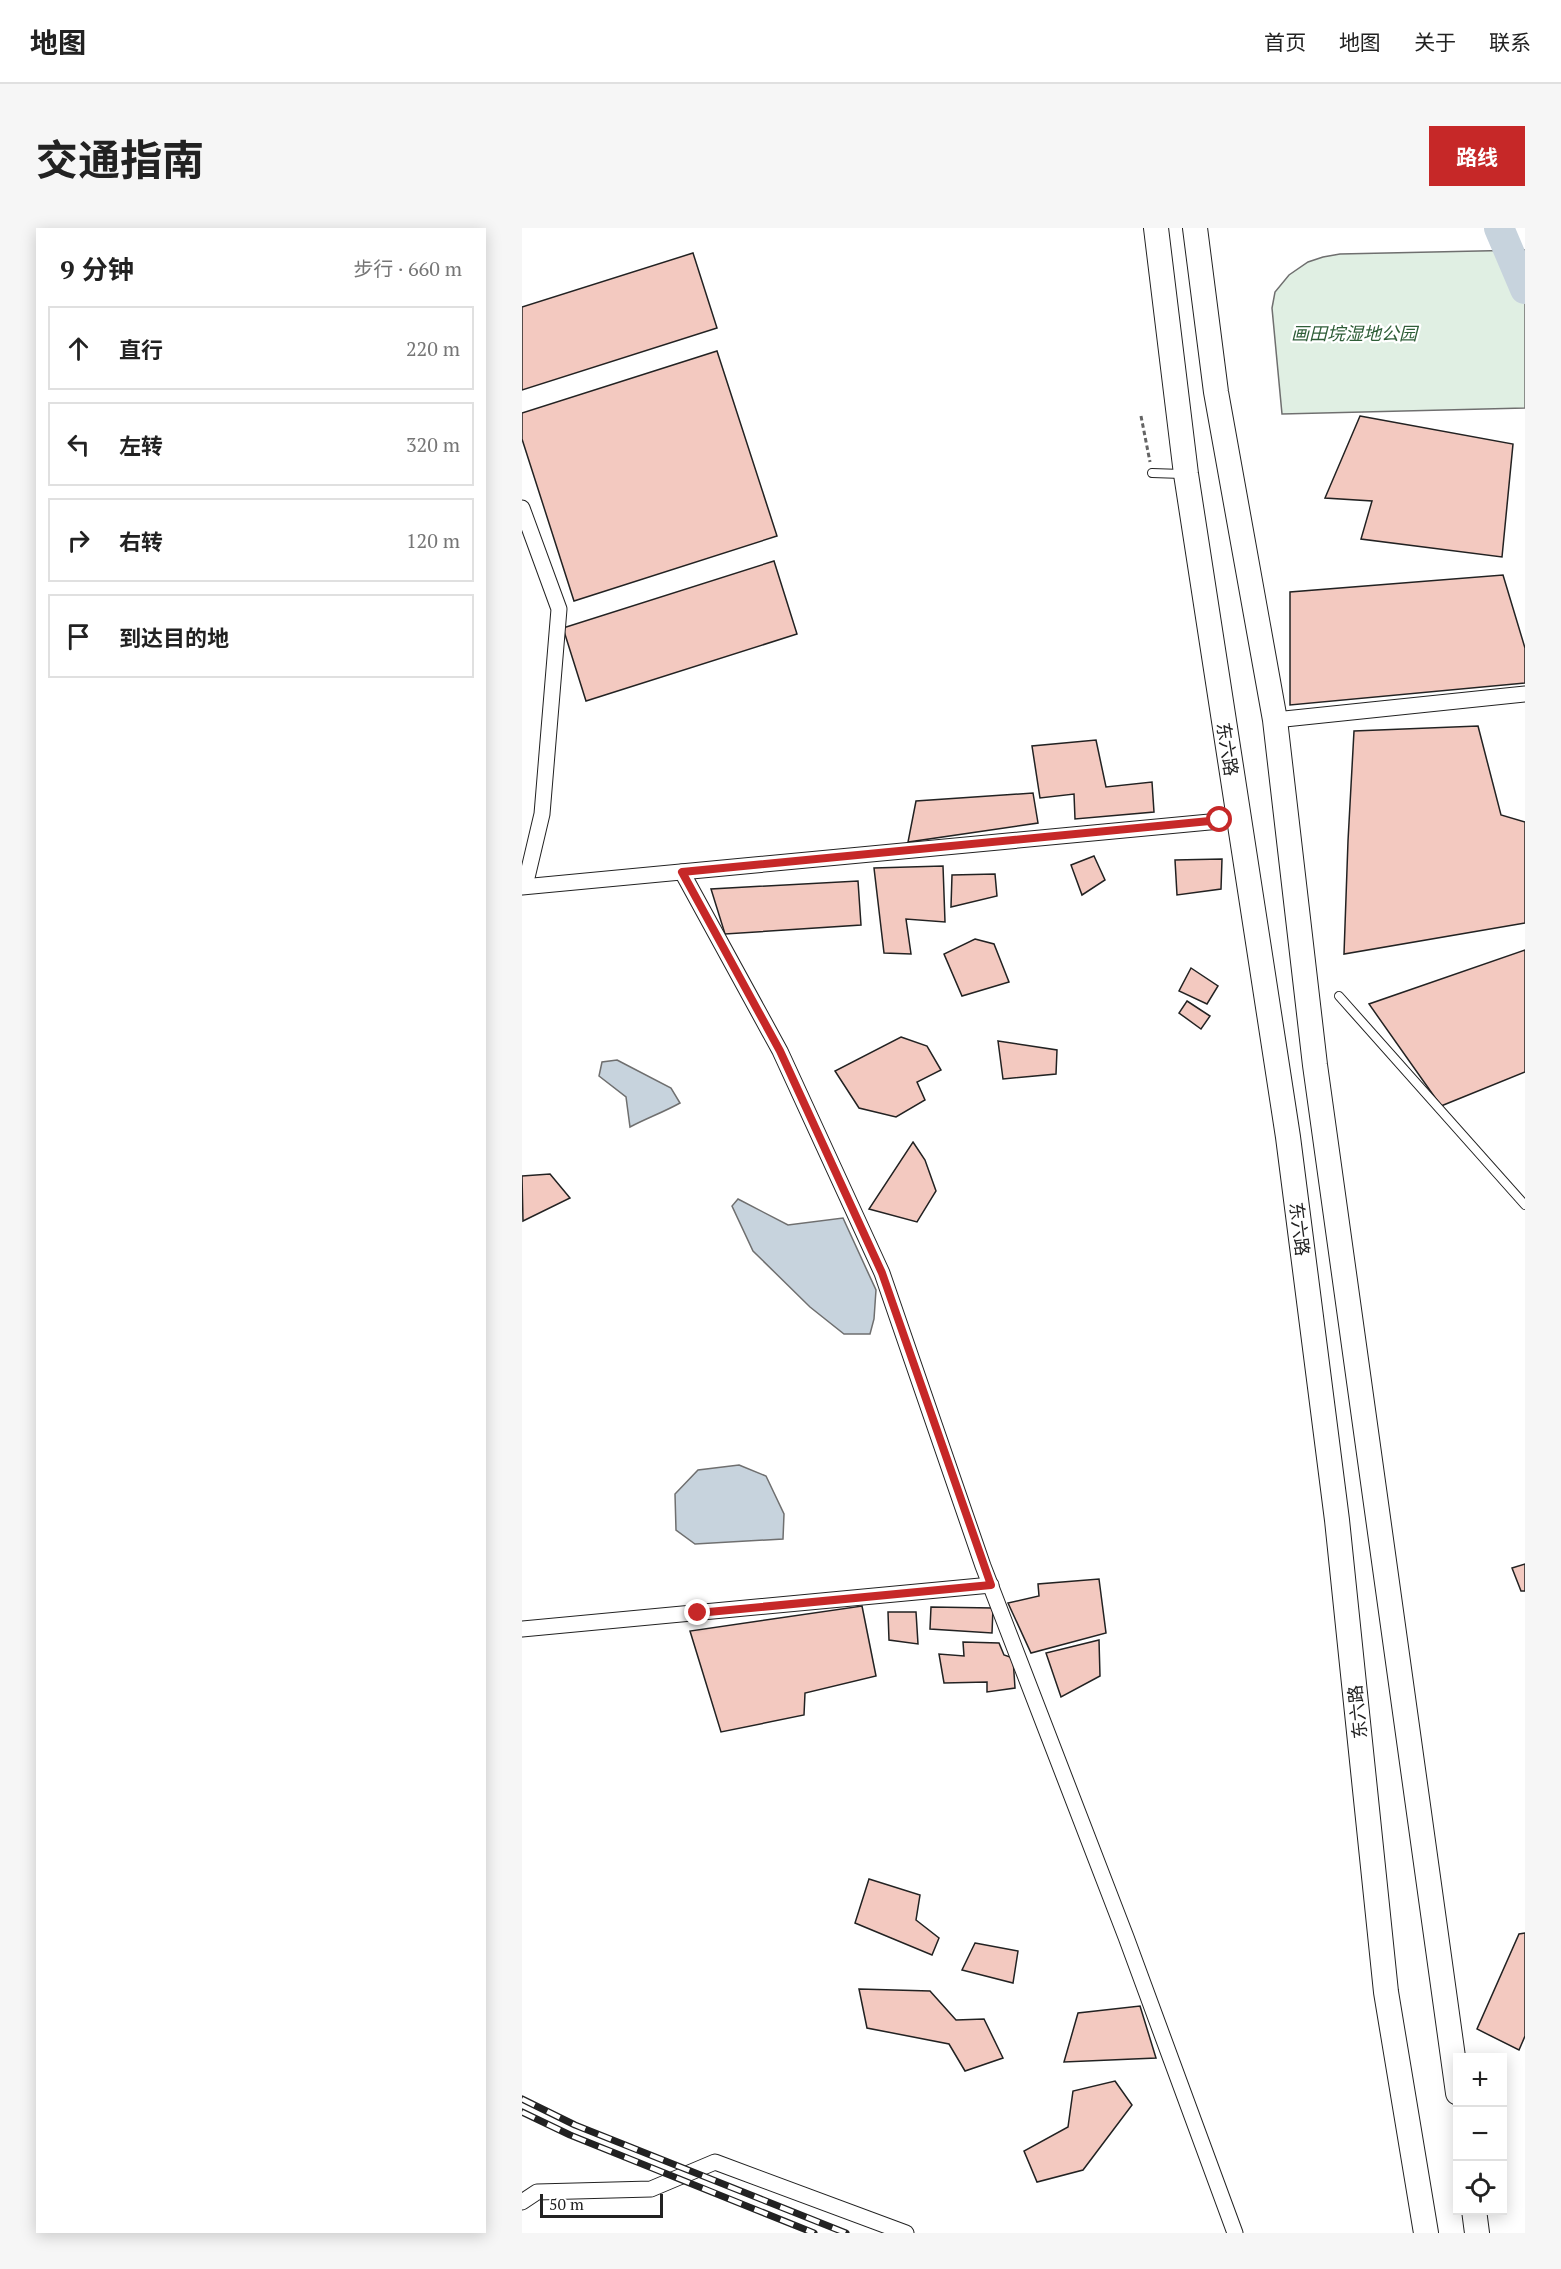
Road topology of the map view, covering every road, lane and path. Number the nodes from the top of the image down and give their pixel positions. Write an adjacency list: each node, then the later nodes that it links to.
1 (1156, 228): 5 (main road, 东六路)
2 (1195, 228): 8 (main road, 东六路)
3 (1141, 416): 4 (path)
4 (1152, 473): 5 (lane)
5 (1186, 474): 21 (main road, 东六路)
6 (522, 508): 11 (street)
7 (1525, 694): 8 (street)
8 (1275, 720): 16 (main road, 东六路)
9 (1220, 820): 10 (street)
10 (682, 872): 11 (street); 14 (street)
11 (523, 886)
12 (1339, 996): 13 (lane)
13 (1525, 1205)
14 (991, 1585): 15 (street); 20 (street)
15 (522, 1629)
16 (1453, 2057)
17 (522, 2202): 19 (street)
18 (1475, 2215): 22 (main road)
19 (906, 2233)
20 (1235, 2233)
21 (1426, 2233)
22 (1477, 2233)

